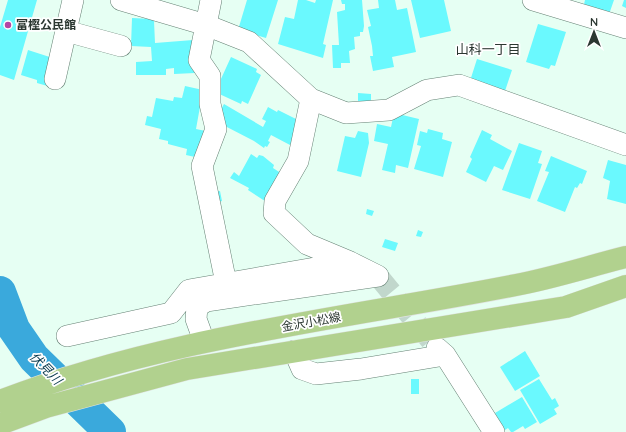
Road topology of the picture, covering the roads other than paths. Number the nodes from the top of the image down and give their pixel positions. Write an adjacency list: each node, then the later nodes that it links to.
1 (73, 0): 7 (street)
2 (121, 0): 5 (street)
3 (211, 0): 5 (street)
4 (533, 0): 6 (street)
5 (206, 25): 10 (street); 14 (street)
6 (626, 28)
7 (66, 32): 8 (street); 9 (street)
8 (121, 46)
9 (56, 79)
10 (311, 99): 11 (street); 13 (street)
11 (626, 145)
12 (626, 257): 17 (main road, 金沢小松線)
13 (350, 262): 14 (street); 17 (street)
14 (226, 283): 16 (street)
15 (626, 286): 18 (main road)
16 (67, 336)
17 (204, 341): 19 (main road, 金沢小松線)
18 (294, 351): 20 (main road); 21 (street)
19 (0, 401)
20 (0, 424)
21 (494, 432)

